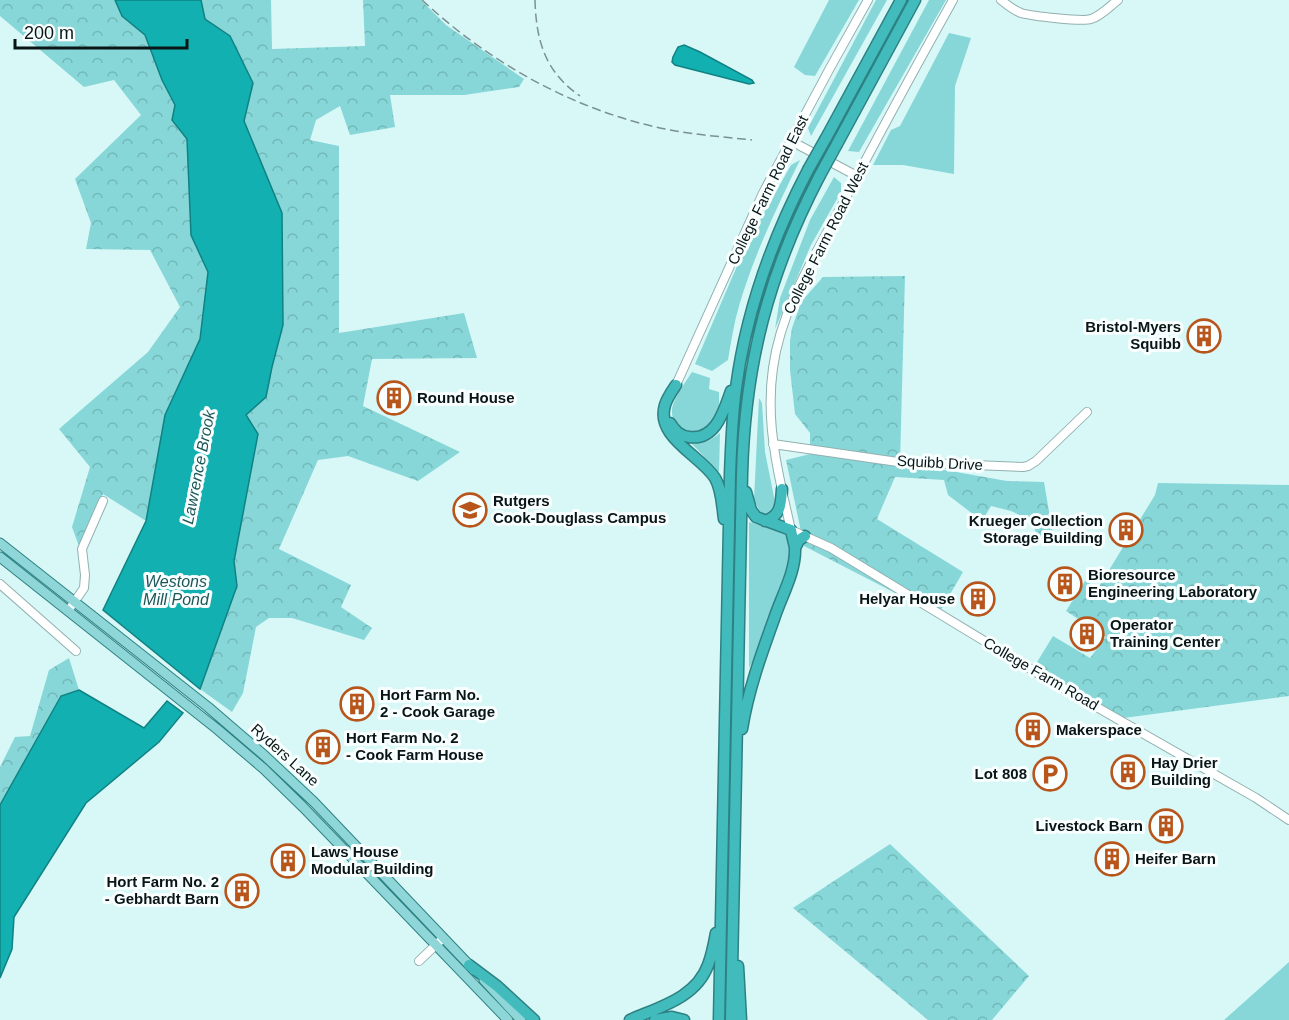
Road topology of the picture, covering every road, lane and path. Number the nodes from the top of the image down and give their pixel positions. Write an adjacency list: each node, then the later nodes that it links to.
1 (868, 0): 7 (street, College Farm Road East)
2 (901, 0): 9 (highway, bridge)
3 (915, 0): 13 (highway, bridge)
4 (953, 0): 8 (street, College Farm Road West)
5 (1001, 0): 6 (street)
6 (1118, 0)
7 (791, 141): 8 (street); 10 (street, College Farm Road East)
8 (857, 176): 12 (street, College Farm Road West)
9 (739, 368): 10 (highway); 22 (highway)
10 (676, 385): 22 (highway)
11 (1088, 412): 12 (street, Squibb Drive)
12 (773, 444): 14 (street, College Farm Road West)
13 (742, 474): 16 (highway); 27 (highway)
14 (782, 489): 16 (highway); 17 (street, College Farm Road West)
15 (103, 501): 24 (street)
16 (765, 521): 17 (highway)
17 (791, 530): 18 (street, College Farm Road); 20 (highway)
18 (806, 536): 20 (highway); 28 (street, College Farm Road)
19 (0, 543): 24 (main road, Ryders Lane)
20 (795, 548): 27 (highway)
21 (0, 557): 25 (main road, Ryders Lane)
22 (729, 560): 29 (highway)
23 (0, 584): 26 (street)
24 (75, 602): 25 (street); 30 (main road, Ryders Lane)
25 (68, 611): 31 (main road, Ryders Lane)
26 (76, 651)
27 (735, 771): 29 (highway)
28 (1289, 820)
29 (727, 909): 37 (highway); 40 (highway); 41 (highway); 42 (highway)
30 (443, 938): 31 (street); 33 (main road, Ryders Lane)
31 (435, 946): 32 (street); 34 (main road, Ryders Lane)
32 (419, 961)
33 (469, 965): 35 (main road, Ryders Lane); 36 (highway)
34 (507, 1020)
35 (521, 1020)
36 (534, 1020)
37 (630, 1020)
38 (655, 1020): 39 (highway)
39 (684, 1020)
40 (719, 1020)
41 (731, 1020)
42 (741, 1020)

